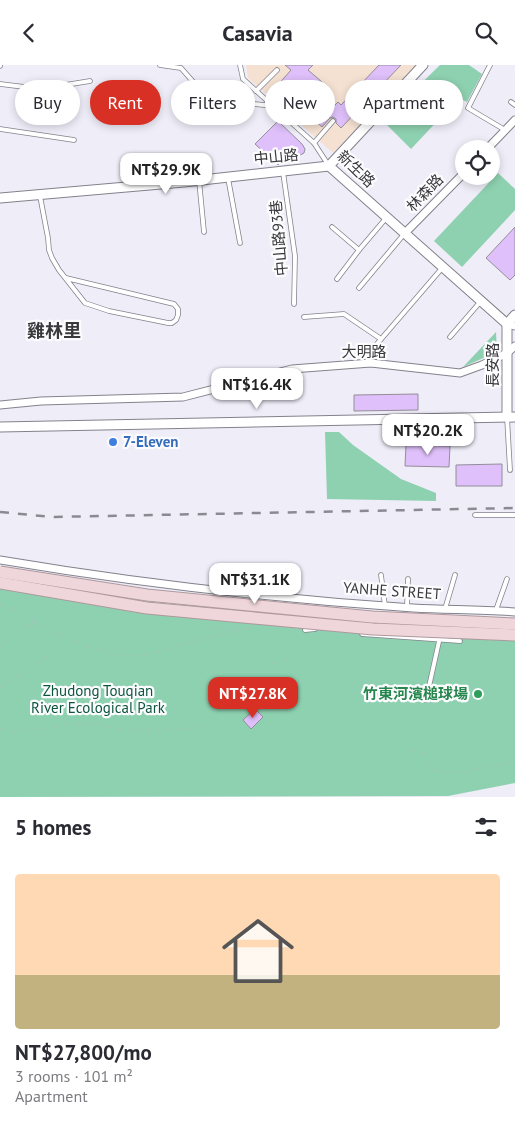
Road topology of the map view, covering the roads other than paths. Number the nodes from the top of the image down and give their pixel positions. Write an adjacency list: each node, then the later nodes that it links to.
1 (160, 65): 10 (lane)
2 (240, 65): 8 (lane, 新生路)
3 (423, 65): 19 (street)
4 (490, 65): 15 (lane)
5 (277, 70): 8 (lane)
6 (90, 81): 7 (lane)
7 (0, 84)
8 (256, 91): 9 (lane, 新生路)
9 (265, 99)
10 (265, 106)
11 (515, 120): 15 (street)
12 (294, 125): 18 (lane, 新生路)
13 (330, 125): 18 (lane)
14 (0, 129): 16 (lane)
15 (505, 131): 17 (street)
16 (74, 140)
17 (496, 140)
18 (314, 143): 19 (lane, 新生路)
19 (329, 166): 20 (street, 中山路); 26 (street, 新生路)
20 (283, 170): 21 (street, 中山路); 37 (lane, 中山路93巷)
21 (228, 176): 22 (street, 中山路); 30 (lane)
22 (199, 180): 24 (street, 中山路); 28 (lane)
23 (455, 182): 29 (street, 林森路)
24 (40, 195): 25 (street, 中山路); 33 (lane)
25 (0, 198)
26 (387, 217): 29 (street, 新生路); 31 (lane)
27 (332, 227): 31 (lane)
28 (204, 232)
29 (405, 233): 32 (street, 新生路); 35 (lane)
30 (240, 243)
31 (359, 250): 34 (lane)
32 (443, 267): 36 (street, 新生路); 42 (lane)
33 (66, 278): 33 (lane)
34 (337, 279)
35 (359, 288)
36 (481, 301): 40 (street, 新生路); 41 (lane)
37 (294, 304)
38 (515, 315): 40 (street, 長安路)
39 (304, 317): 42 (lane)
40 (511, 325): 44 (street, 長安路)
41 (450, 337)
42 (381, 339): 45 (lane)
43 (515, 346): 44 (street, 大明路)
44 (507, 353): 45 (street, 大明路); 47 (street, 長安路)
45 (367, 363): 46 (street, 大明路)
46 (0, 405)
47 (511, 417): 48 (street); 49 (lane)
48 (0, 427)
49 (510, 470)
50 (475, 515): 51 (lane)
51 (515, 515)
52 (0, 560): 59 (street, YANHE STREET)
53 (0, 572): 65 (highway, bridge)
54 (381, 575): 59 (lane)
55 (455, 575): 61 (lane)
56 (408, 579): 60 (lane)
57 (507, 579): 63 (lane)
58 (0, 583): 69 (highway, bridge)
59 (384, 606): 60 (street, YANHE STREET)
60 (407, 607): 61 (street, YANHE STREET)
61 (446, 609): 62 (street, YANHE STREET)
62 (470, 610): 63 (street, YANHE STREET); 70 (lane)
63 (496, 610): 64 (street, YANHE STREET)
64 (515, 612)
65 (515, 623)
66 (305, 630): 67 (lane)
67 (324, 630)
68 (359, 633): 70 (lane)
69 (515, 635)
70 (439, 639): 71 (lane); 72 (lane)
71 (460, 641)
72 (426, 700)

